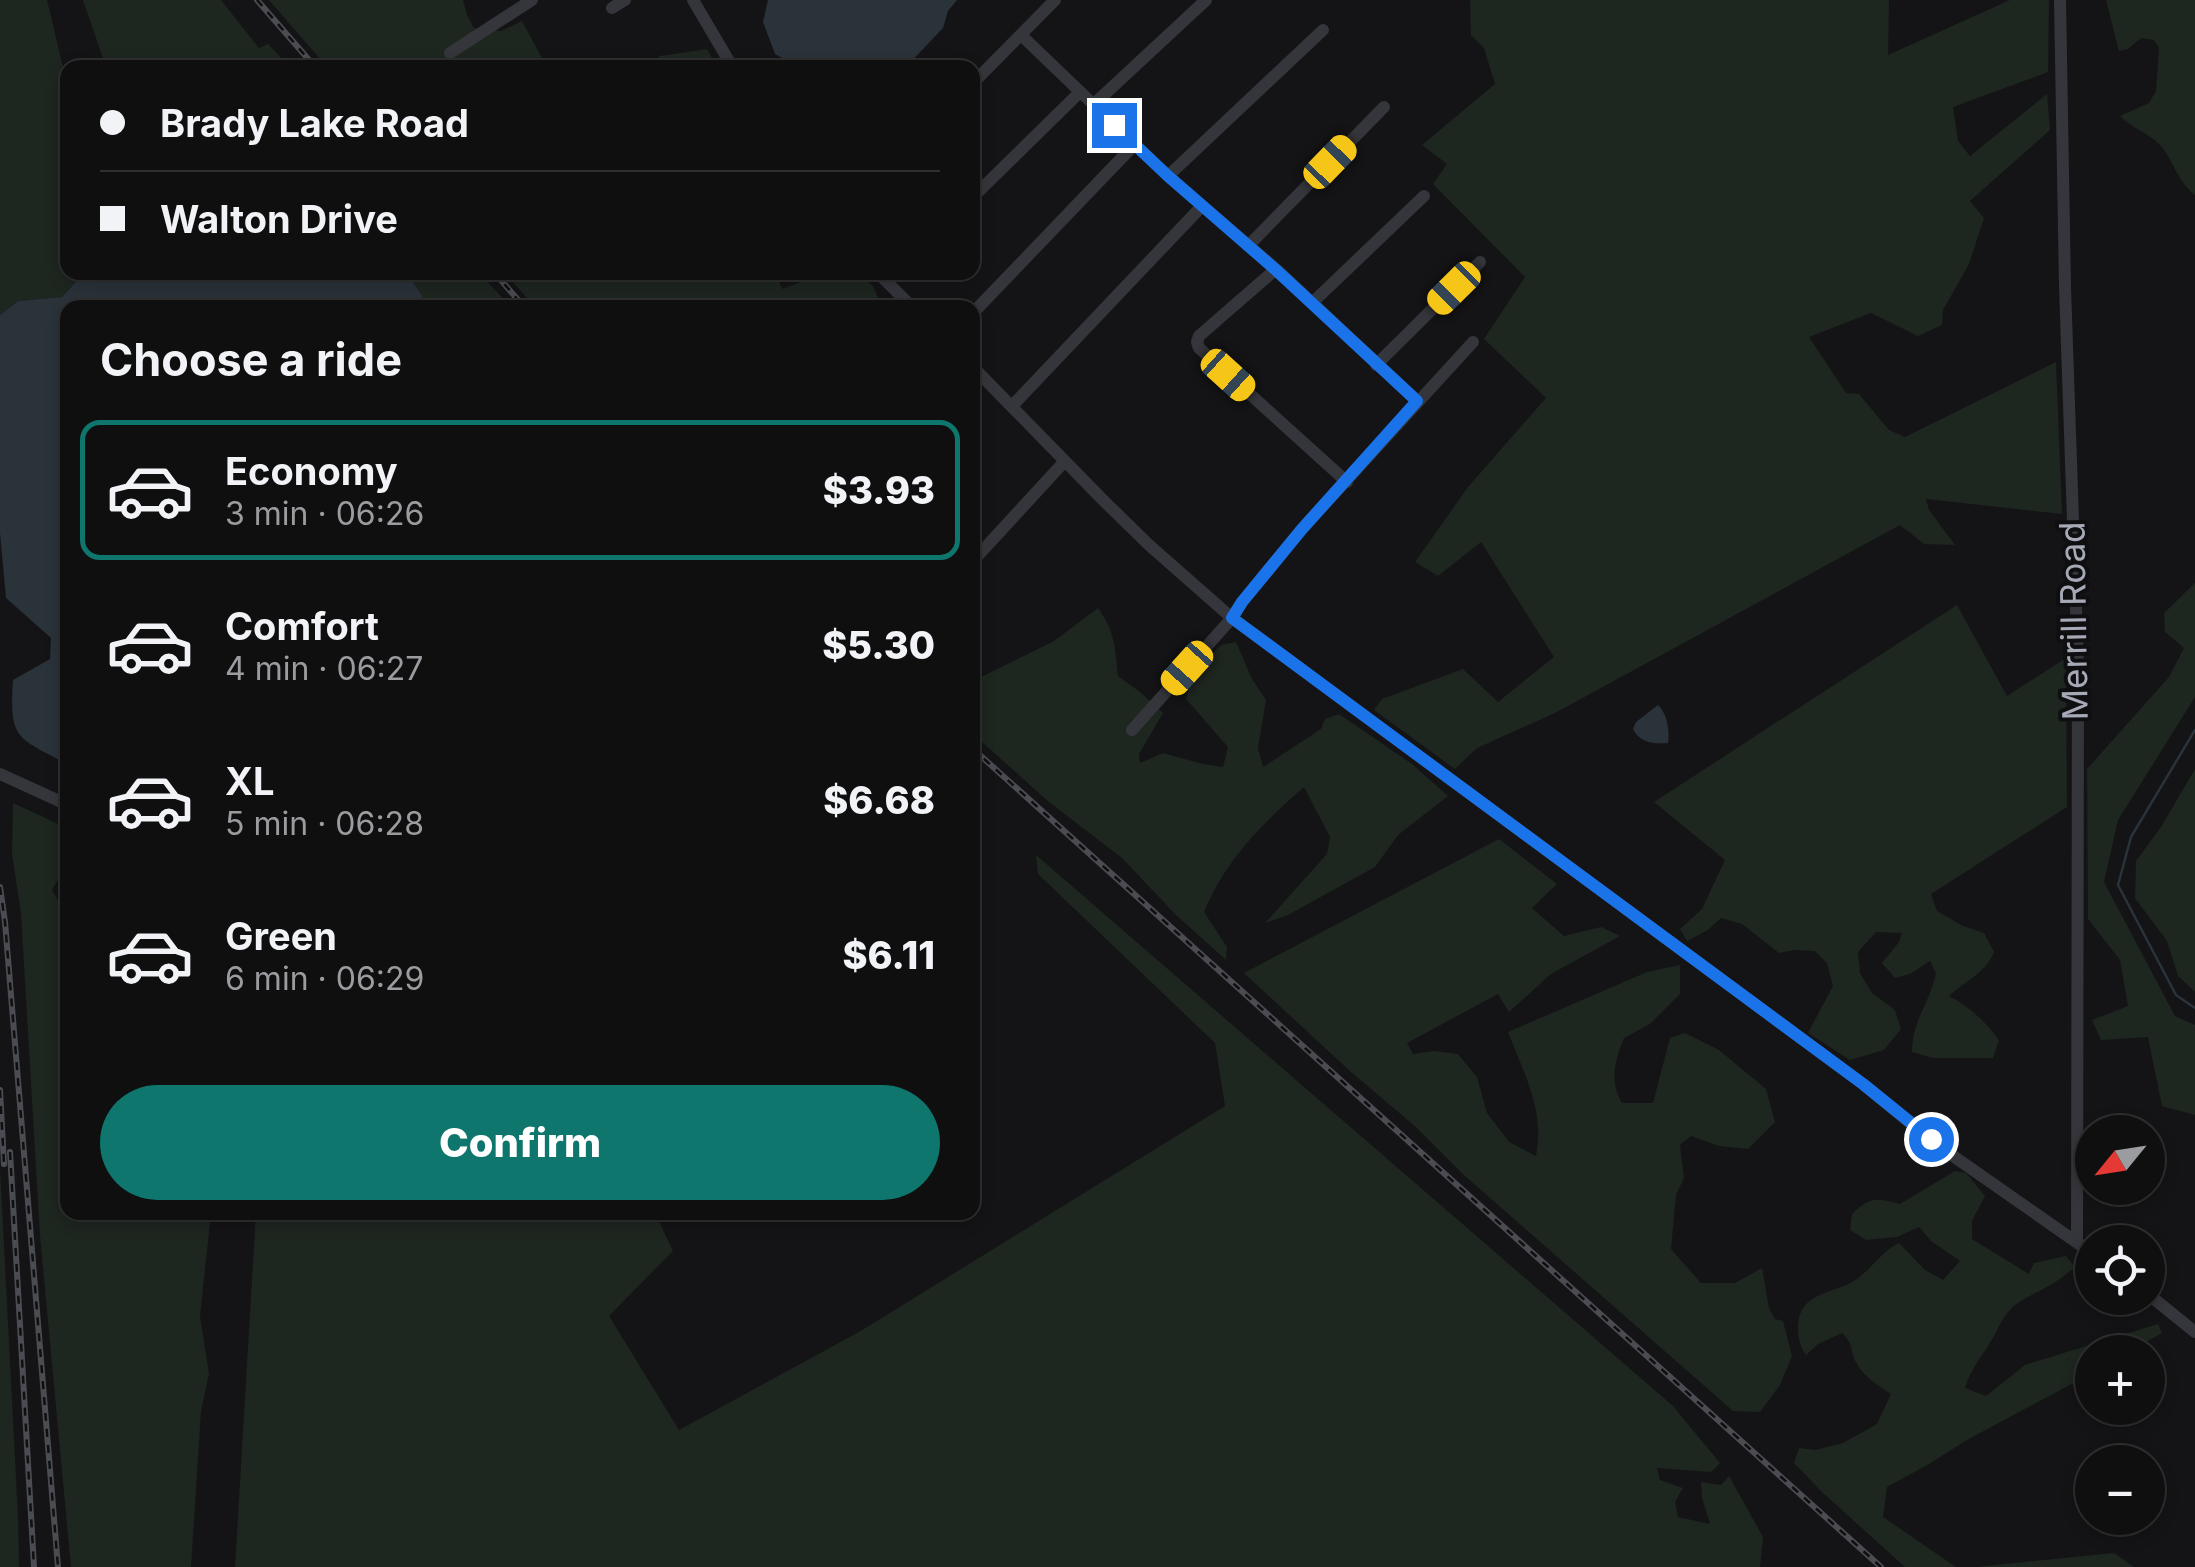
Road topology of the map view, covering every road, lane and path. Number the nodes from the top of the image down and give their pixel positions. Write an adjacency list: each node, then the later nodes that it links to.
1 (532, 0): 10 (street)
2 (625, 0): 7 (street)
3 (693, 0): 11 (street)
4 (1054, 0): 9 (street)
5 (1206, 0): 14 (street)
6 (2060, 0): 40 (street, Merrill Road)
7 (612, 8)
8 (1323, 30): 17 (street)
9 (1021, 36): 12 (street); 13 (street)
10 (450, 53)
11 (728, 60)
12 (980, 76)
13 (1080, 92): 14 (street); 18 (street)
14 (1094, 105): 16 (street)
15 (1384, 107): 21 (street)
16 (1135, 144): 17 (street); 27 (street)
17 (1168, 176): 20 (street)
18 (980, 190)
19 (1424, 196): 26 (street)
20 (1202, 206): 21 (street); 32 (street)
21 (1248, 246): 23 (street)
22 (1480, 262): 29 (street)
23 (1276, 270): 26 (street); 34 (street)
24 (890, 280): 25 (street)
25 (906, 300)
26 (1312, 303): 29 (street)
27 (980, 306)
28 (1473, 342): 31 (street)
29 (1376, 365): 31 (street)
30 (980, 374): 32 (street)
31 (1417, 401): 34 (street)
32 (1012, 406): 33 (street)
33 (1066, 461): 35 (street); 36 (street)
34 (1346, 482): 36 (street)
35 (980, 553)
36 (1232, 618): 37 (street); 41 (street)
37 (1132, 730)
38 (0, 774): 39 (street)
39 (60, 801)
40 (2077, 1225)
41 (2075, 1240)
42 (2165, 1308): 43 (street)
43 (2195, 1332)

